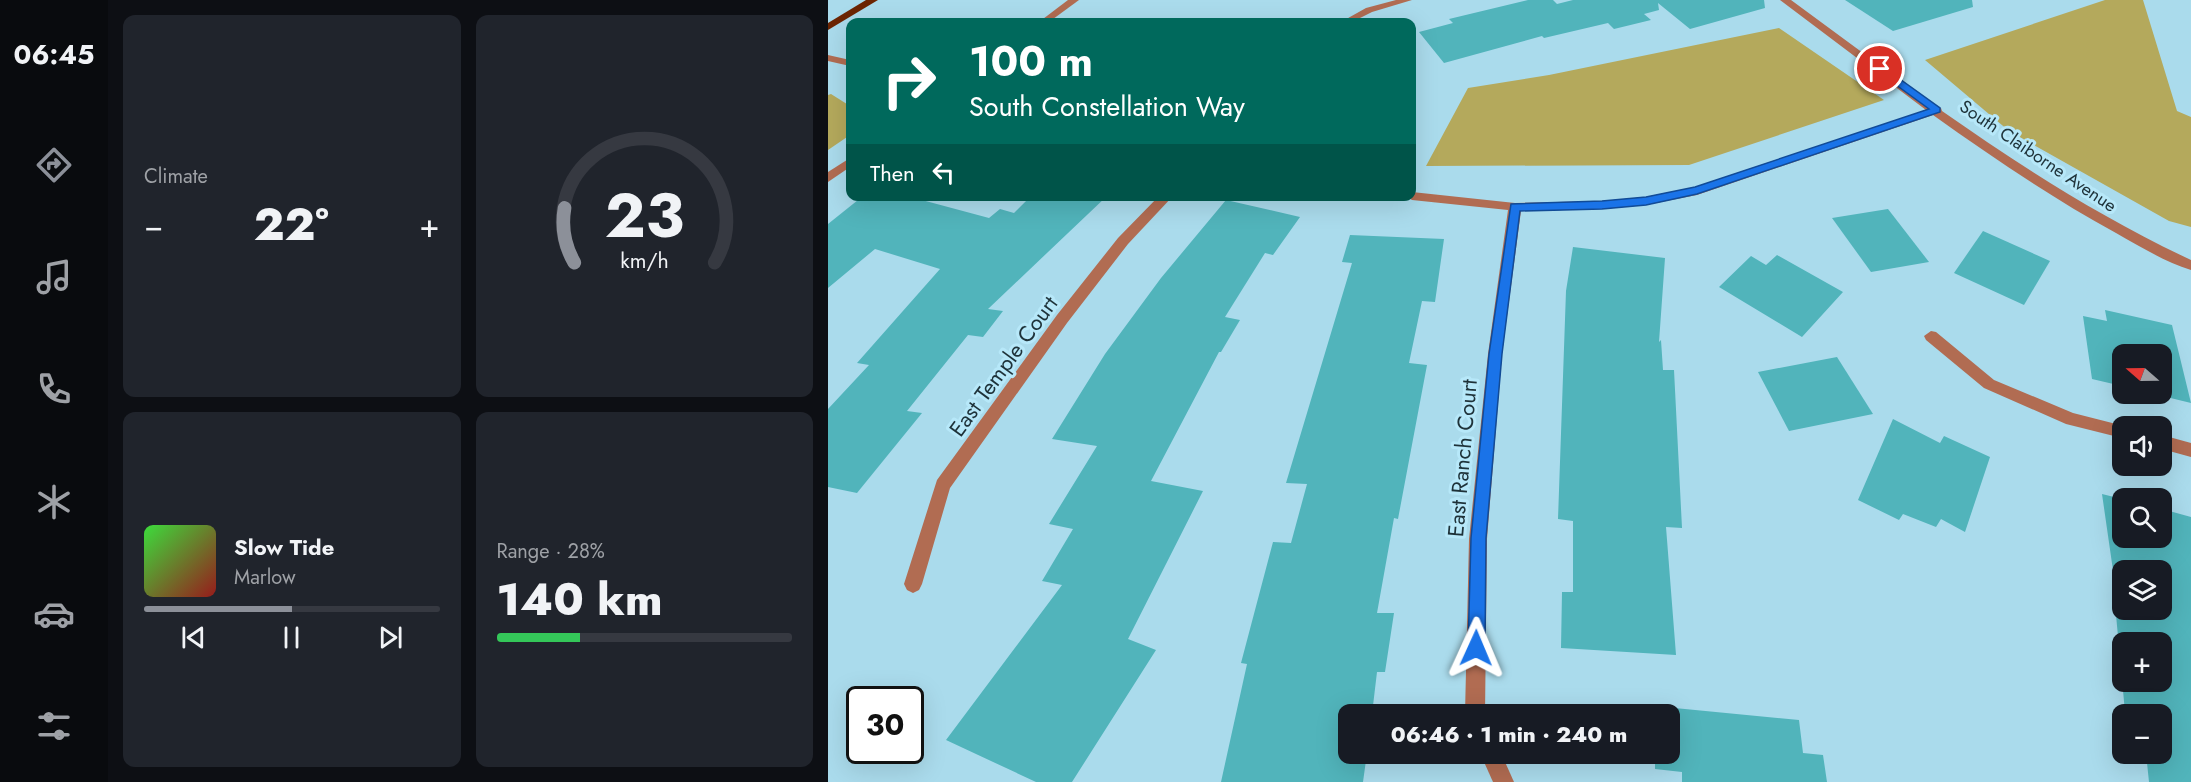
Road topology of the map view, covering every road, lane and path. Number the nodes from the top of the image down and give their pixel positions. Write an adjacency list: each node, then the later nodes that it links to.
1 (873, 0): 7 (main road)
2 (1074, 0): 5 (street)
3 (1407, 0): 6 (street)
4 (1785, 0): 10 (street, South Claiborne Avenue)
5 (1049, 18)
6 (1354, 18)
7 (828, 27)
8 (828, 58): 9 (street)
9 (846, 62)
10 (1937, 110): 15 (street); 16 (street, South Claiborne Avenue)
11 (846, 165): 12 (street)
12 (828, 178)
13 (1416, 196): 15 (street)
14 (1162, 201): 21 (street, East Temple Court)
15 (1515, 207): 22 (street, East Ranch Court)
16 (2191, 265)
17 (1931, 336): 18 (street)
18 (2112, 429)
19 (2172, 445): 20 (street)
20 (2191, 450)
21 (913, 585)
22 (1475, 704)
23 (1495, 764): 24 (street)
24 (1504, 782)

